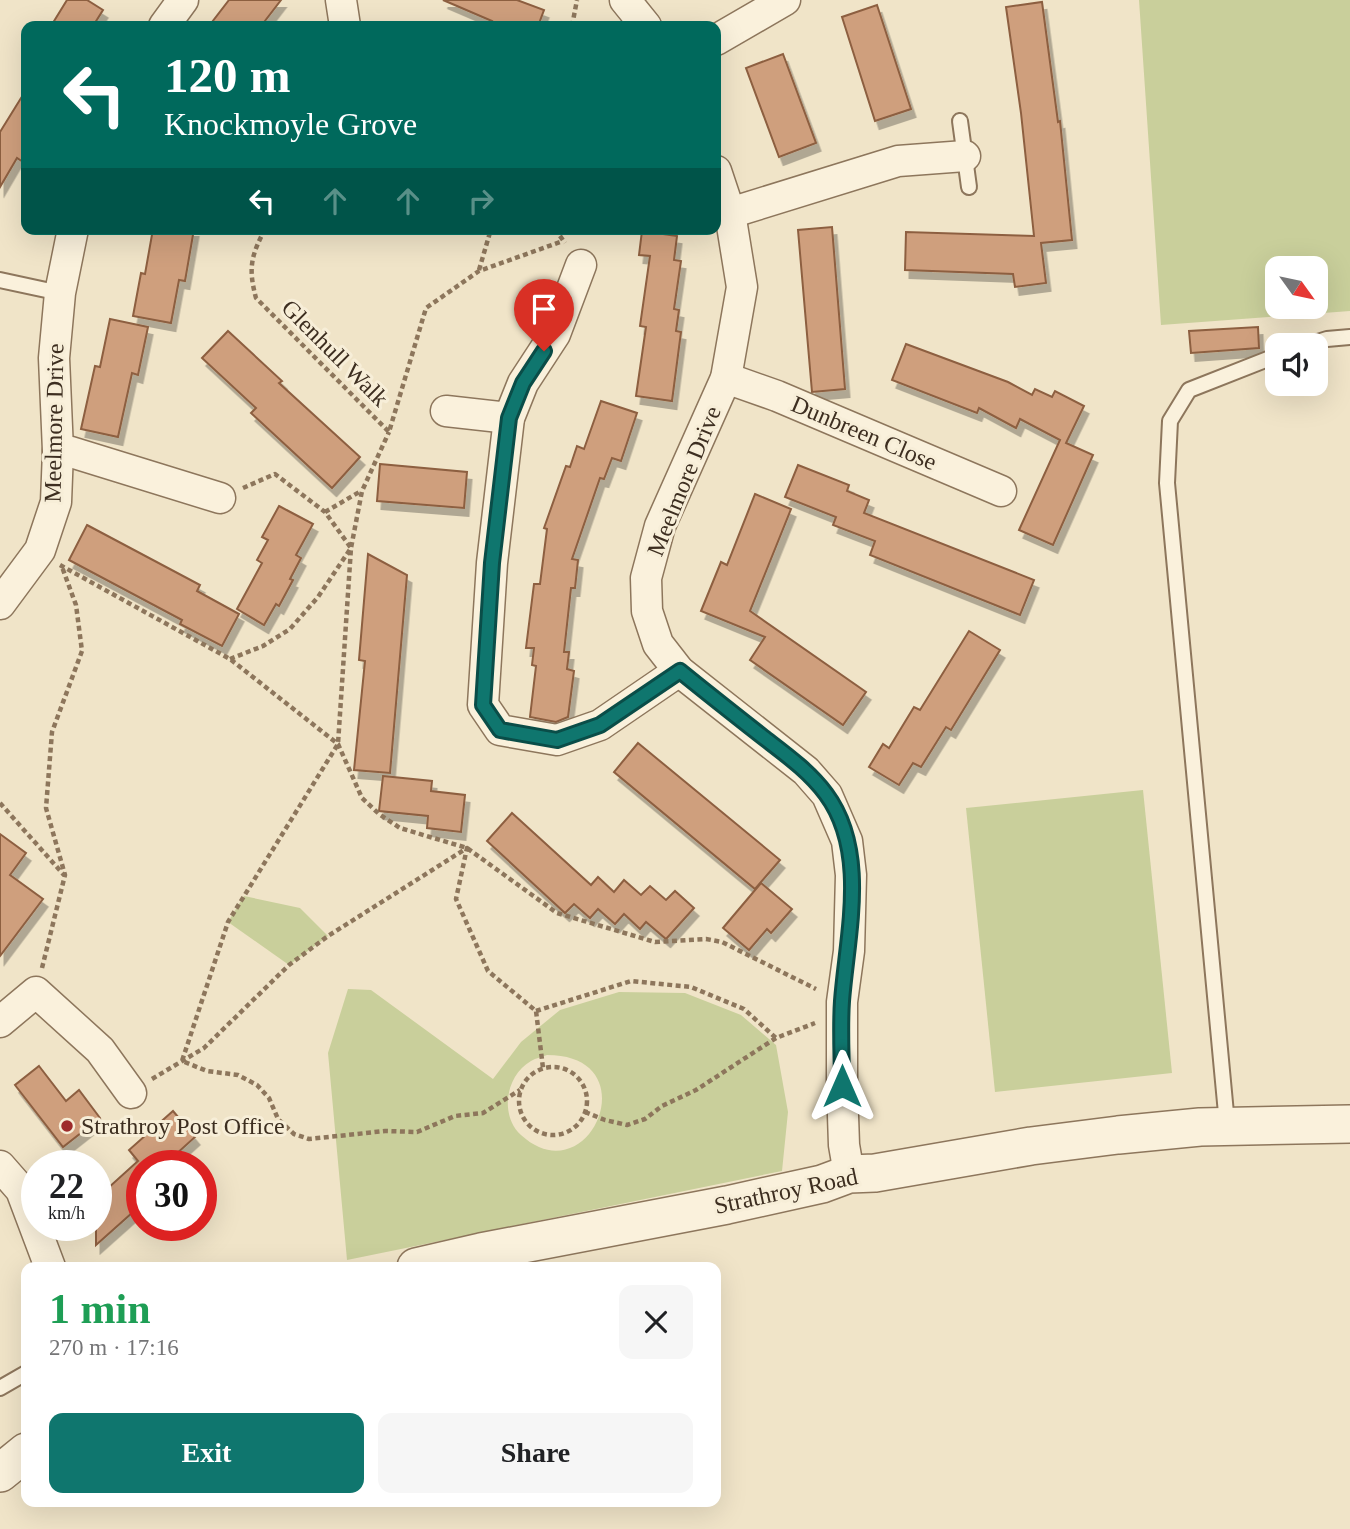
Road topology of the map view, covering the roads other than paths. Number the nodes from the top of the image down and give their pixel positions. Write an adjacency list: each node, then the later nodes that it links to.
1 (341, 0): 4 (street)
2 (625, 0): 5 (street)
3 (785, 0): 6 (street)
4 (344, 21)
5 (642, 21)
6 (721, 37)
7 (960, 121): 8 (lane)
8 (965, 156): 10 (lane); 11 (street)
9 (721, 186): 11 (street, Meelmore Drive)
10 (969, 187)
11 (730, 213): 19 (street, Meelmore Drive)
12 (72, 235): 15 (street, Meelmore Drive)
13 (581, 265): 21 (street)
14 (0, 280): 15 (lane)
15 (60, 293): 22 (street, Meelmore Drive)
16 (1350, 337): 17 (lane)
17 (1328, 339)
18 (1265, 360): 30 (lane)
19 (726, 378): 23 (street, Dunbreen Close); 26 (street, Meelmore Drive)
20 (446, 411): 21 (street)
21 (509, 418): 26 (street)
22 (58, 451): 24 (street); 25 (street, Meelmore Drive)
23 (1001, 491)
24 (220, 498)
25 (0, 604)
26 (680, 671): 32 (street, Meelmore Drive)
27 (0, 1022): 28 (street)
28 (131, 1093)
29 (1350, 1124): 30 (street, Strathroy Road)
30 (1213, 1126): 32 (street, Strathroy Road)
31 (0, 1166): 33 (street)
32 (849, 1174): 34 (street, Strathroy Road)
33 (48, 1262)
34 (438, 1262)
35 (21, 1376): 36 (lane)
36 (0, 1388)
37 (21, 1456): 38 (street)
38 (0, 1473)

